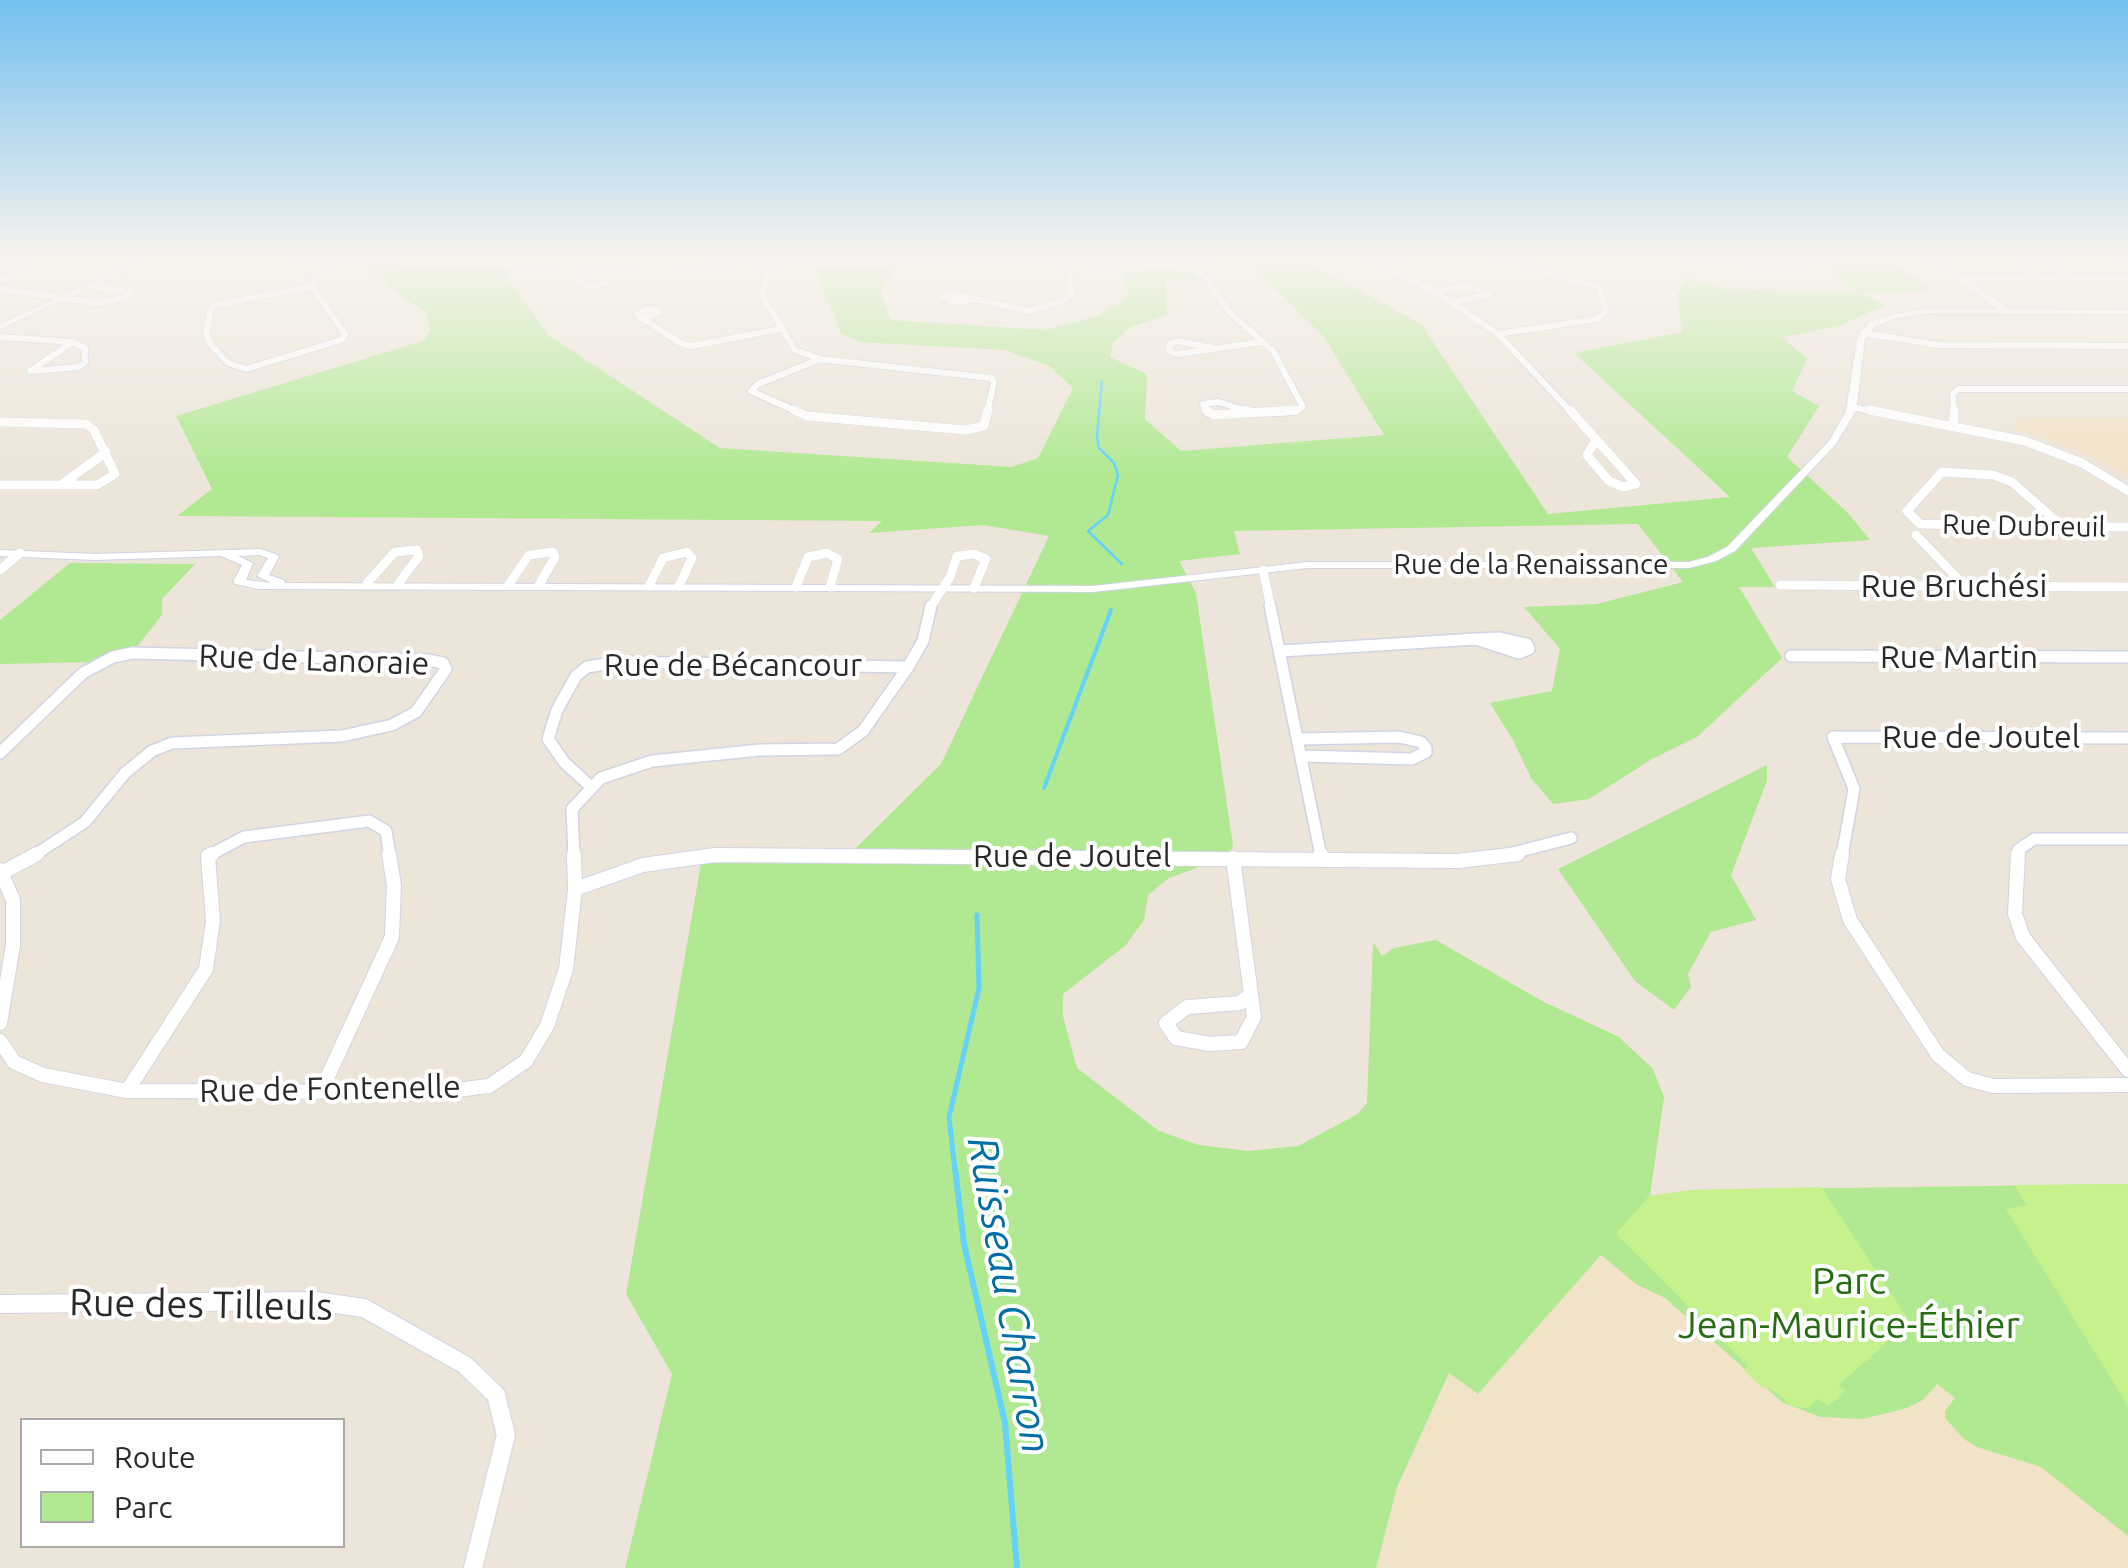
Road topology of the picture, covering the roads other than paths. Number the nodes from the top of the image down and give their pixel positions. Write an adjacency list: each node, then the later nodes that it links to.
1 (207, 330): 2 (street)
2 (342, 330)
3 (661, 330): 4 (street)
4 (775, 330)
5 (782, 330): 17 (street)
6 (1248, 330): 14 (street)
7 (1493, 330): 10 (street)
8 (1524, 330): 10 (street)
9 (1867, 330): 11 (street)
10 (1498, 334): 23 (street)
11 (1863, 334): 15 (street); 19 (street, Rue de la Renaissance)
12 (0, 337): 13 (street)
13 (73, 342): 13 (street)
14 (1262, 342): 16 (street); 20 (street)
15 (2128, 346)
16 (1213, 348): 16 (street)
17 (820, 359): 17 (street)
18 (2128, 390): 22 (street)
19 (1852, 405): 22 (street); 37 (street, Rue de la Renaissance)
20 (1250, 412): 20 (street)
21 (0, 422): 24 (street)
22 (1954, 423): 25 (street); 28 (street)
23 (1596, 440): 23 (street)
24 (106, 452): 27 (street); 27 (street)
25 (2128, 481)
26 (0, 485): 27 (street)
27 (61, 485)
28 (2128, 491)
29 (2063, 527): 30 (street, Rue Dubreuil); 31 (street, Rue Dubreuil); 31 (street)
30 (2128, 527)
31 (1918, 529): 46 (street)
32 (0, 553): 33 (street)
33 (20, 554): 34 (street); 36 (street)
34 (150, 554): 35 (street)
35 (225, 555): 38 (street, Rue de la Renaissance); 38 (street)
36 (0, 570)
37 (1263, 570): 51 (street, Rue de la Renaissance); 53 (street)
38 (286, 583): 39 (street, Rue de la Renaissance)
39 (367, 584): 40 (street, Rue de la Renaissance); 40 (street)
40 (398, 584): 41 (street, Rue de la Renaissance)
41 (509, 584): 42 (street, Rue de la Renaissance); 42 (street)
42 (539, 585): 44 (street, Rue de la Renaissance)
43 (1780, 585): 46 (street, Rue Bruchési)
44 (649, 586): 45 (street, Rue de la Renaissance); 45 (street)
45 (680, 586): 47 (street, Rue de la Renaissance)
46 (1965, 586): 49 (street, Rue Bruchési)
47 (796, 587): 48 (street, Rue de la Renaissance); 48 (street)
48 (830, 587): 50 (street, Rue de la Renaissance)
49 (2128, 587)
50 (942, 588): 51 (street, Rue de la Renaissance); 51 (street); 56 (street)
51 (974, 588)
52 (1476, 639): 53 (street)
53 (1281, 651): 58 (street)
54 (1791, 656): 55 (street, Rue Martin)
55 (2128, 657)
56 (908, 667): 61 (street); 61 (street, Rue de Bécancour)
57 (2128, 738): 72 (street, Rue de Joutel)
58 (1299, 739): 60 (street); 60 (street)
59 (0, 753): 66 (street, Rue de Lanoraie)
60 (1302, 756): 65 (street)
61 (590, 786): 67 (street, Rue de Fontenelle)
62 (1571, 838): 65 (street, Rue de Joutel)
63 (2128, 839): 71 (street)
64 (1233, 858): 65 (street, Rue de Joutel); 67 (street, Rue de Joutel); 68 (street)
65 (1322, 859)
66 (1, 871): 69 (street)
67 (575, 889): 73 (street, Rue de Fontenelle)
68 (1250, 995): 68 (street)
69 (0, 1023)
70 (0, 1041): 74 (street, Rue de Fontenelle)
71 (2128, 1070)
72 (2128, 1085)
73 (322, 1089): 74 (street, Rue de Fontenelle); 74 (street)
74 (127, 1091)
75 (0, 1304): 76 (street, Rue des Tilleuls)
76 (473, 1568)

